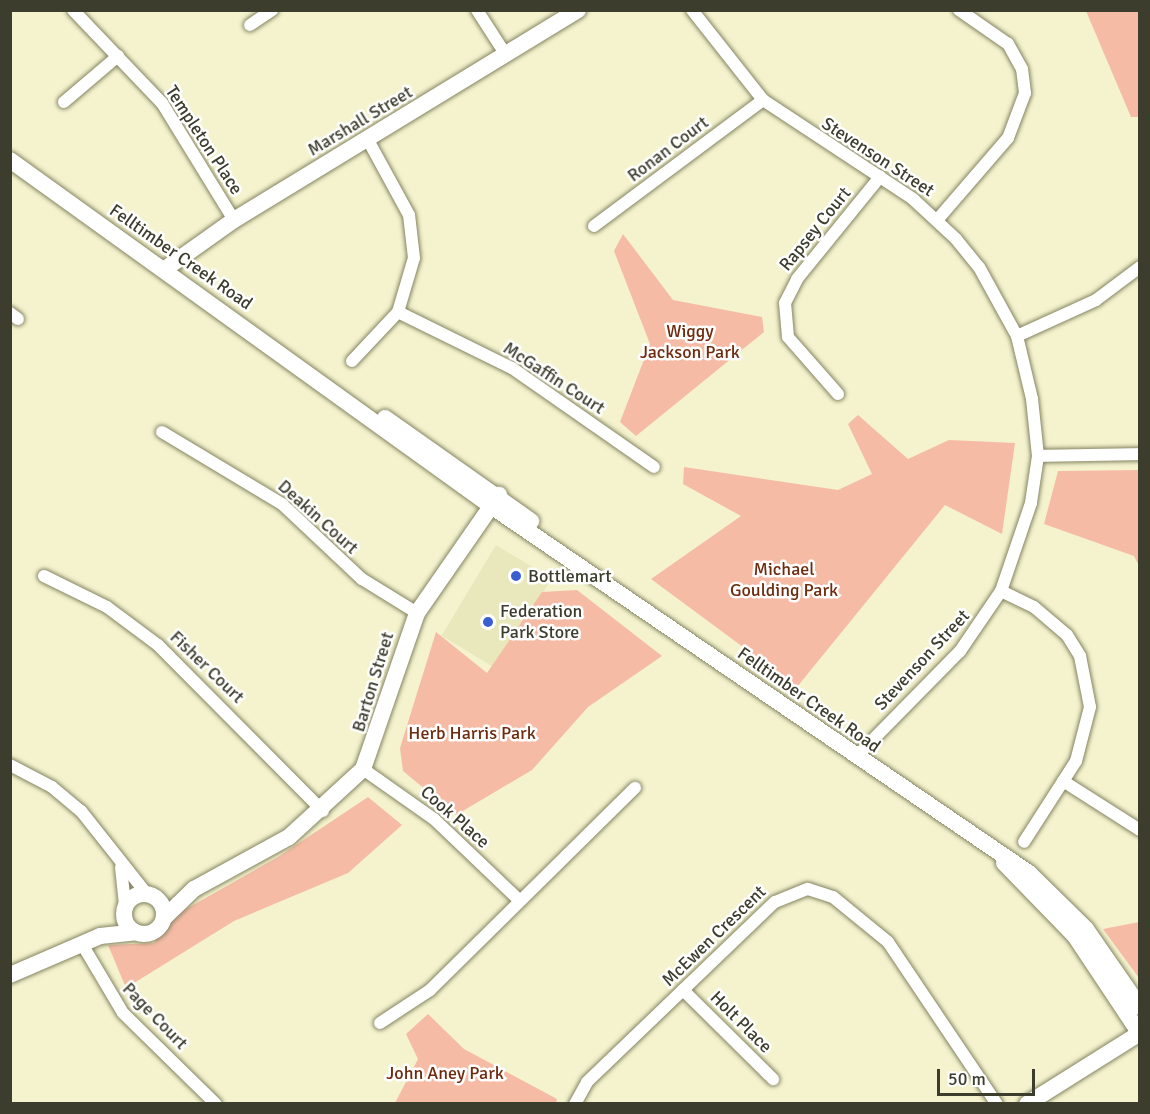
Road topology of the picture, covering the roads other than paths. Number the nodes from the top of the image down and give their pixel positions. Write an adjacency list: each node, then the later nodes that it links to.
1 (73, 10): 9 (street, Templeton Place)
2 (272, 10): 7 (street)
3 (477, 10): 8 (street)
4 (578, 10): 8 (main road, Marshall Street)
5 (692, 10): 10 (street, Stevenson Street)
6 (959, 10): 15 (street)
7 (250, 25)
8 (506, 55): 12 (main road, Marshall Street)
9 (118, 56): 11 (street); 16 (street, Templeton Place)
10 (763, 100): 14 (street, Stevenson Street); 17 (street, Ronan Court)
11 (64, 102)
12 (368, 140): 16 (main road, Marshall Street); 20 (street)
13 (10, 160): 19 (main road, Felltimber Creek Road)
14 (880, 177): 15 (street, Stevenson Street); 23 (street, Rapsey Court)
15 (938, 219): 21 (street, Stevenson Street)
16 (234, 220): 19 (main road, Marshall Street)
17 (594, 226)
18 (1140, 267): 21 (street)
19 (165, 269): 28 (main road, Felltimber Creek Road)
20 (398, 312): 22 (street); 27 (street, McGaffin Court)
21 (1017, 336): 26 (street, Stevenson Street)
22 (352, 361)
23 (838, 394)
24 (162, 432): 31 (street, Deakin Court)
25 (1140, 454): 26 (street)
26 (1038, 456): 30 (street, Stevenson Street)
27 (654, 467)
28 (495, 500): 31 (main road, Barton Street); 32 (main road, Felltimber Creek Road)
29 (44, 576): 37 (street, Fisher Court)
30 (1001, 591): 32 (street, Stevenson Street); 35 (street)
31 (417, 613): 34 (main road, Barton Street)
32 (856, 757): 40 (main road, Felltimber Creek Road)
33 (10, 765): 41 (street)
34 (363, 769): 37 (main road, Barton Street); 44 (street, Cook Place)
35 (1063, 782): 38 (street); 39 (street)
36 (635, 788): 44 (street)
37 (323, 811): 42 (main road, Barton Street)
38 (1140, 830)
39 (1024, 842)
40 (997, 855): 52 (main road, Felltimber Creek Road); 54 (main road, Felltimber Creek Road)
41 (121, 866): 43 (street); 45 (street)
42 (194, 889): 43 (main road, Barton Street); 46 (main road, Barton Street)
43 (149, 894): 45 (main road); 46 (main road)
44 (517, 898): 53 (street)
45 (124, 908): 47 (main road); 48 (main road)
46 (164, 918): 47 (main road)
47 (136, 932): 48 (main road)
48 (100, 936): 49 (main road)
49 (82, 944): 50 (main road); 56 (street, Page Court)
50 (10, 975)
51 (683, 990): 55 (street, Holt Place); 57 (street, McEwen Crescent); 58 (street, McEwen Crescent)
52 (1140, 1008)
53 (380, 1023)
54 (1139, 1033): 59 (main road)
55 (773, 1079)
56 (216, 1104)
57 (575, 1104)
58 (996, 1104)
59 (1027, 1104)

